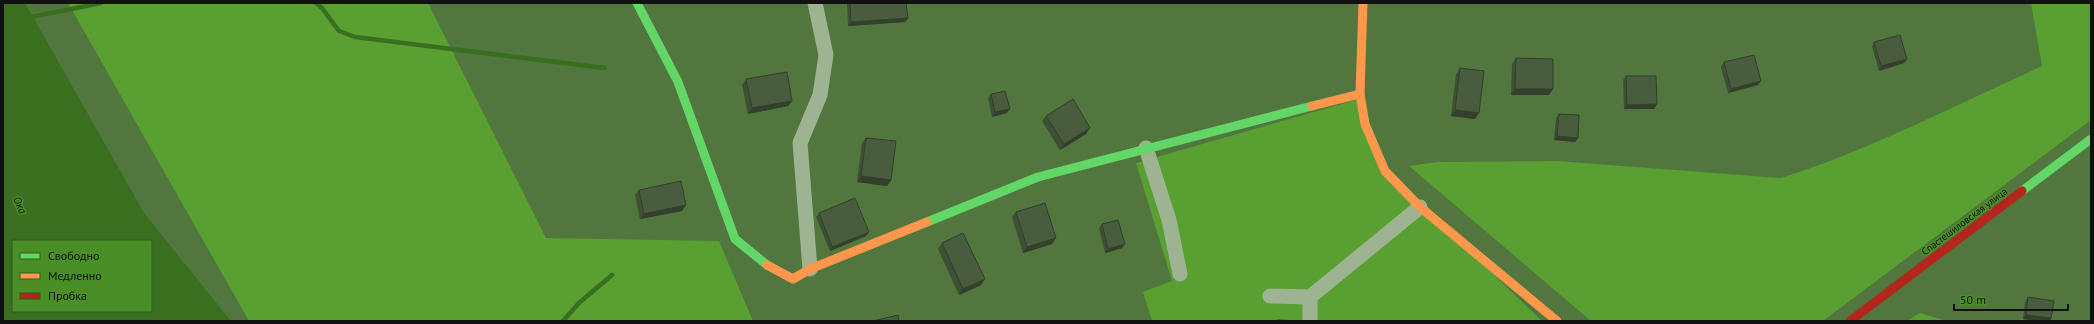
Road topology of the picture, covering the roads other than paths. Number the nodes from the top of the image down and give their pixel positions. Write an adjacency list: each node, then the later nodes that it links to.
1 (637, 3): 8 (street)
2 (815, 3): 8 (street)
3 (1363, 3): 4 (street)
4 (1360, 94): 6 (street); 7 (street)
5 (2091, 139): 14 (street, Спастешиловская улица)
6 (1146, 148): 8 (street); 9 (street)
7 (1420, 207): 11 (street); 13 (street)
8 (810, 269)
9 (1180, 274)
10 (1270, 296): 11 (street)
11 (1310, 297): 12 (street)
12 (1310, 321)
13 (1557, 321)
14 (1850, 321)

